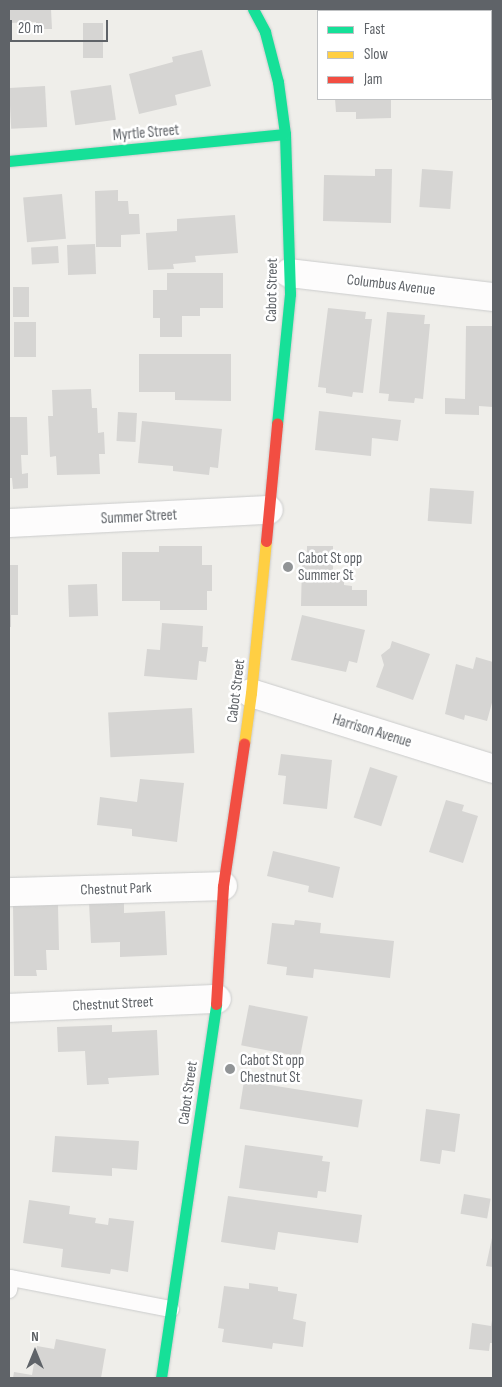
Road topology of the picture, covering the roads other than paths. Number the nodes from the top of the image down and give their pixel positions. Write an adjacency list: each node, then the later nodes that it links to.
1 (253, 9): 2 (main road, Cabot Street)
2 (285, 134): 3 (main road, Myrtle Street); 4 (main road, Cabot Street)
3 (9, 160)
4 (289, 273): 5 (street, Columbus Avenue); 6 (main road, Cabot Street)
5 (493, 297)
6 (269, 510): 7 (street, Summer Street); 8 (main road, Cabot Street)
7 (9, 523)
8 (252, 693): 9 (street, Harrison Avenue); 10 (main road, Cabot Street)
9 (493, 769)
10 (223, 886): 11 (street, Chestnut Park); 12 (main road, Cabot Street)
11 (9, 892)
12 (217, 999): 13 (street, Chestnut Street); 15 (main road, Cabot Street)
13 (9, 1008)
14 (9, 1290): 15 (lane)
15 (171, 1309): 16 (main road, Cabot Street)
16 (161, 1378)

